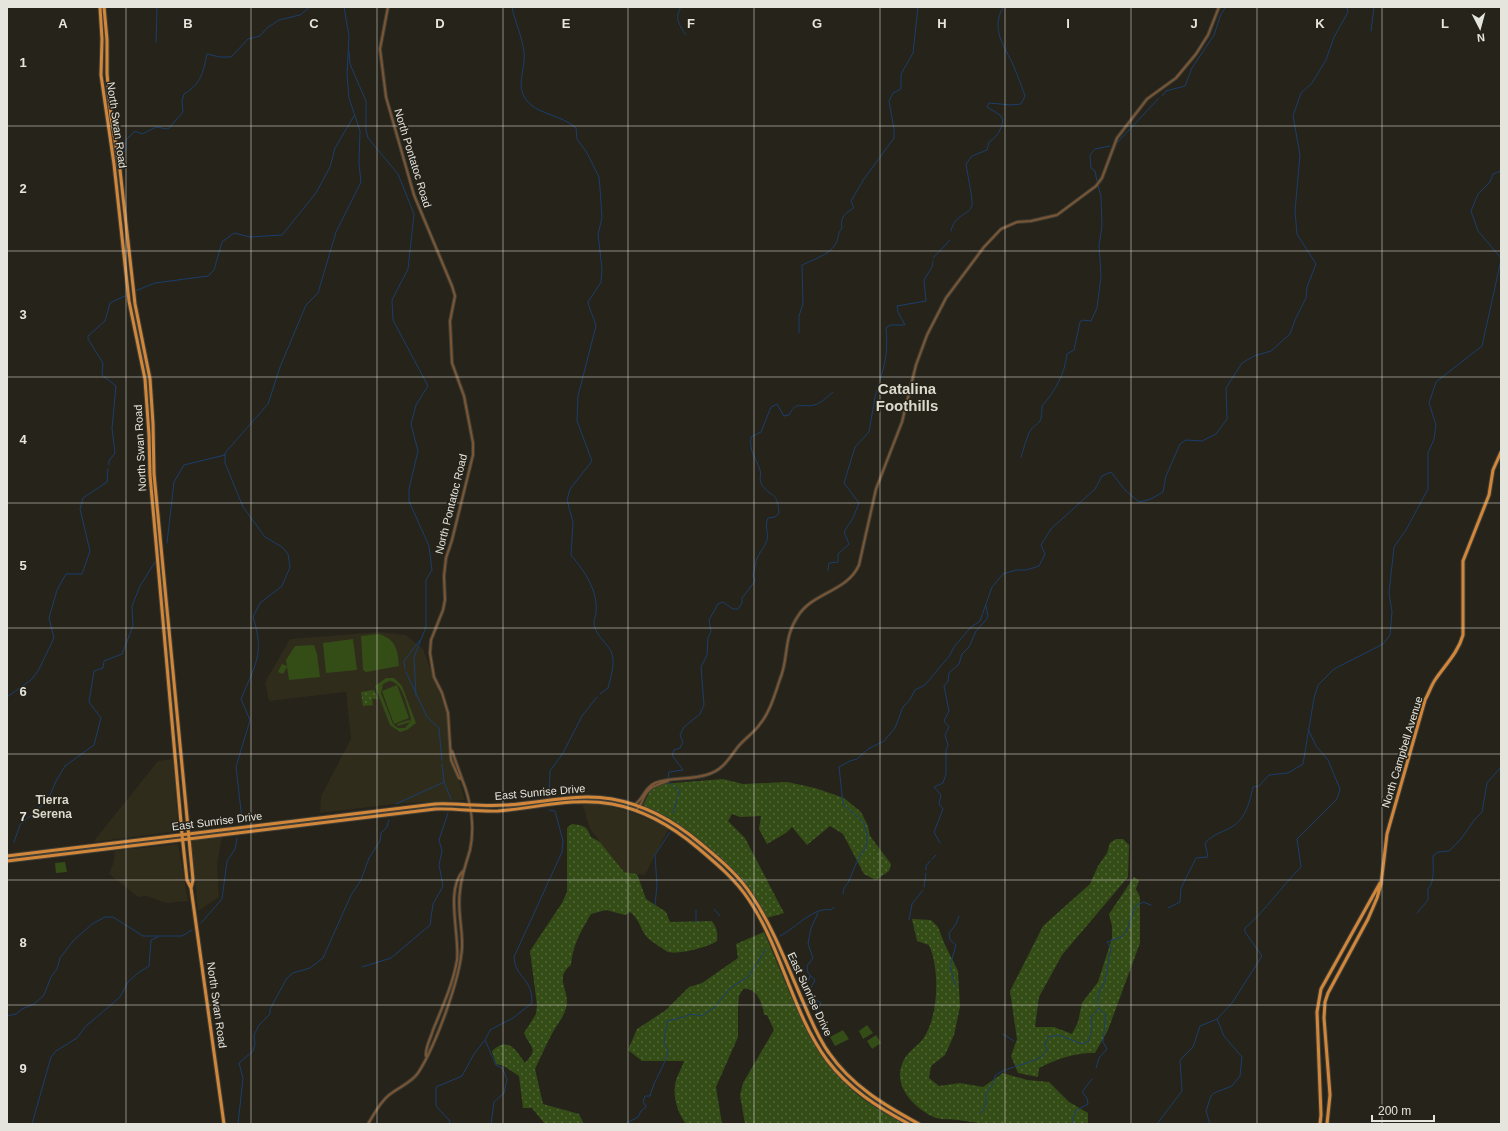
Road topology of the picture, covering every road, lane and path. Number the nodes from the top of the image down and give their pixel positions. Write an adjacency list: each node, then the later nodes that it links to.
1 (100, 7): 7 (main road, North Swan Road)
2 (104, 7): 6 (main road, North Swan Road)
3 (388, 7): 10 (street, North Pontatoc Road)
4 (1219, 7): 14 (street)
5 (1501, 452): 31 (main road, North Campbell Avenue)
6 (167, 612): 7 (main road); 9 (main road, North Swan Road)
7 (162, 613): 8 (main road, North Swan Road)
8 (168, 680): 9 (main road); 22 (main road, North Swan Road)
9 (173, 680): 23 (main road, North Swan Road)
10 (452, 751): 11 (street, North Pontatoc Road); 12 (street, North Pontatoc Road)
11 (451, 760): 12 (street); 13 (street, North Pontatoc Road)
12 (458, 768): 13 (street, North Pontatoc Road)
13 (462, 779): 18 (street, North Pontatoc Road)
14 (669, 781): 17 (street); 19 (street)
15 (579, 796): 16 (main road); 17 (main road, East Sunrise Drive); 18 (main road, East Sunrise Drive)
16 (579, 802): 20 (main road, East Sunrise Drive); 21 (main road, East Sunrise Drive)
17 (634, 804): 19 (main road, East Sunrise Drive)
18 (469, 805): 20 (street, North Pontatoc Road); 23 (main road, East Sunrise Drive)
19 (640, 807): 21 (street); 24 (main road, East Sunrise Drive)
20 (470, 810): 26 (main road, East Sunrise Drive); 30 (street, North Pontatoc Road)
21 (636, 810): 25 (main road, East Sunrise Drive)
22 (182, 834): 23 (main road, East Sunrise Drive); 27 (main road, North Swan Road); 28 (main road, East Sunrise Drive)
23 (188, 834): 26 (main road, North Swan Road)
24 (690, 834): 25 (main road); 33 (main road, East Sunrise Drive)
25 (686, 838): 34 (main road, East Sunrise Drive)
26 (189, 839): 27 (main road, East Sunrise Drive); 32 (main road, North Swan Road)
27 (182, 840): 29 (main road, East Sunrise Drive); 32 (main road, North Swan Road)
28 (7, 856)
29 (7, 861)
30 (463, 871): 35 (street, North Pontatoc Road); 35 (street, North Pontatoc Road)
31 (1380, 881): 40 (main road, North Campbell Avenue); 41 (main road, North Campbell Avenue)
32 (191, 888): 36 (main road, North Swan Road)
33 (793, 979): 34 (main road); 39 (main road, East Sunrise Drive)
34 (788, 981): 38 (main road, East Sunrise Drive)
35 (426, 1056): 37 (street, North Pontatoc Road)
36 (224, 1124)
37 (368, 1124)
38 (908, 1124)
39 (919, 1124)
40 (1320, 1124)
41 (1327, 1124)

